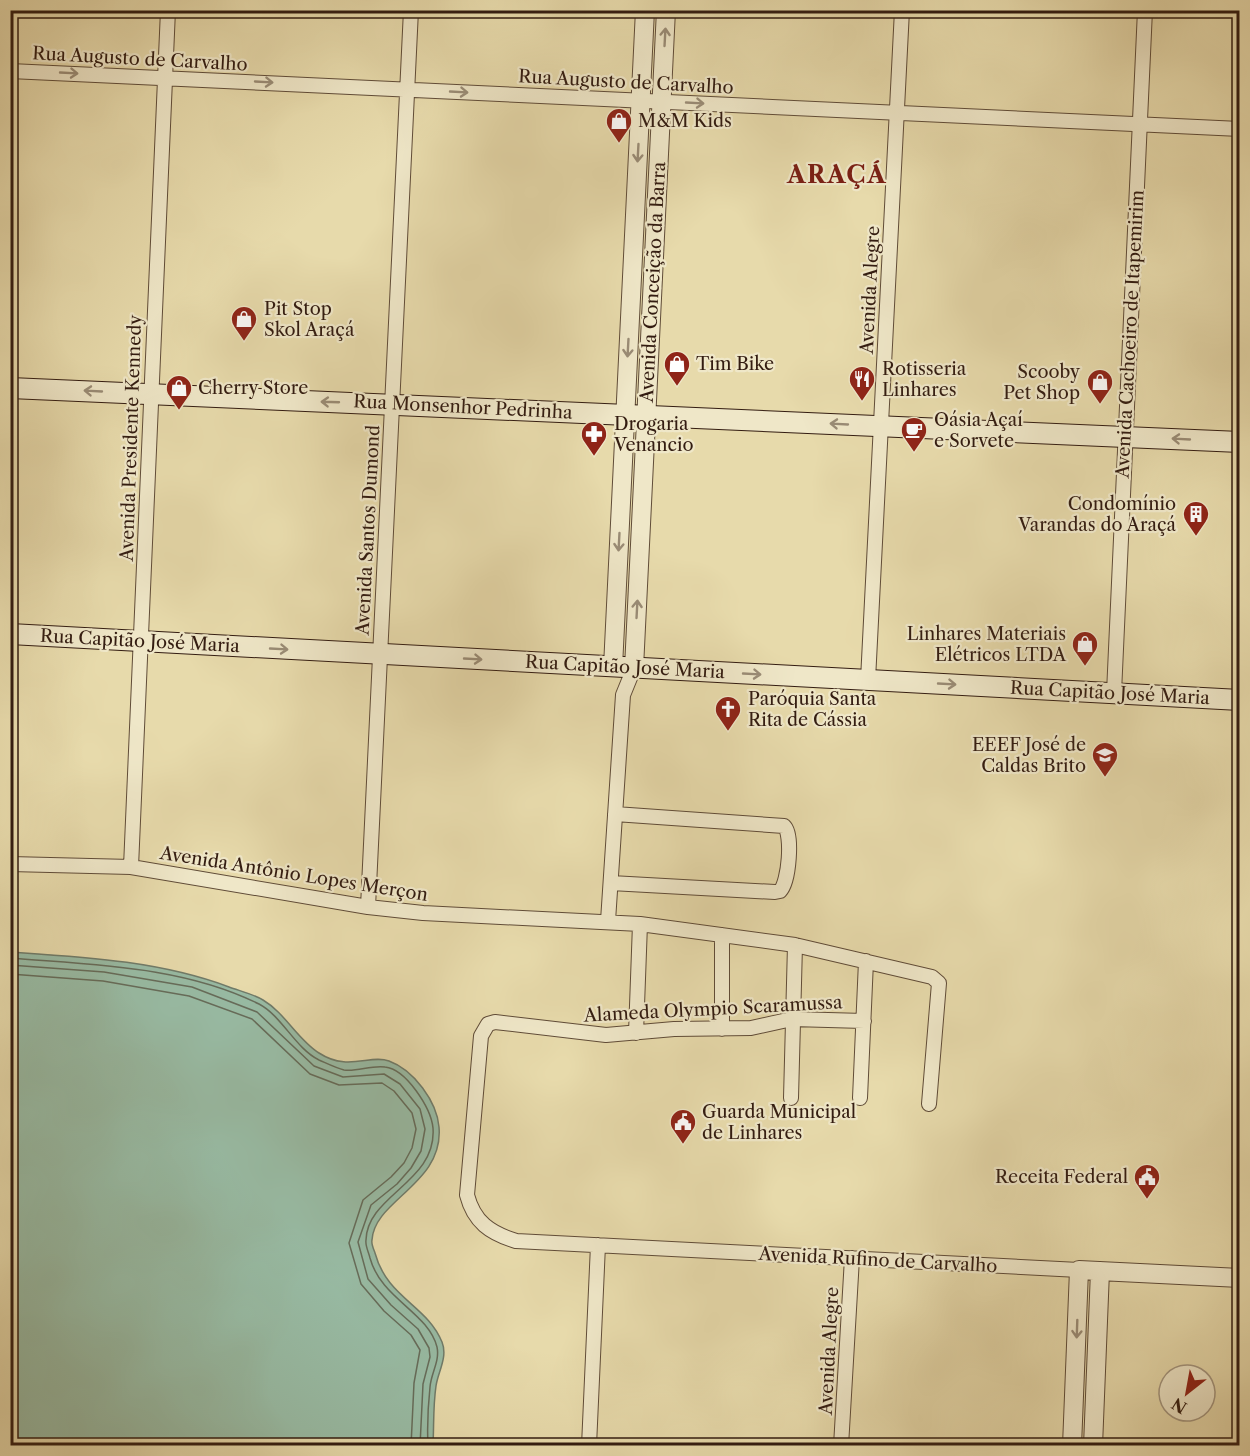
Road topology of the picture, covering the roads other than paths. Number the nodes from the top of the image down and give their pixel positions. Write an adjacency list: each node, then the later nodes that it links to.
1 (168, 10): 8 (street, Avenida Presidente Kennedy)
2 (411, 10): 9 (street, Avenida Santos Dumond)
3 (645, 10): 10 (street, Avenida Conceição da Barra)
4 (666, 10): 11 (street, Avenida Conceição da Barra, one-way to 4)
5 (902, 10): 12 (street, Avenida Alegre)
6 (1145, 10): 13 (street, Avenida Cachoeiro de Itapemirim)
7 (10, 70): 8 (street, Rua Augusto de Carvalho, one-way to 8)
8 (165, 78): 9 (street, Rua Augusto de Carvalho, one-way to 9); 16 (street, Avenida Presidente Kennedy)
9 (407, 89): 10 (street, Rua Augusto de Carvalho, one-way to 10); 17 (street, Avenida Santos Dumond)
10 (640, 100): 11 (street, Rua Augusto de Carvalho); 18 (street, Avenida Conceição da Barra, one-way to 18)
11 (662, 102): 12 (street, Rua Augusto de Carvalho, one-way to 12); 19 (street, Avenida Conceição da Barra)
12 (896, 112): 13 (street, Rua Augusto de Carvalho); 20 (street, Avenida Alegre)
13 (1140, 124): 14 (street, Rua Augusto de Carvalho); 21 (street, Avenida Cachoeiro de Itapemirim)
14 (1239, 129)
15 (10, 388): 16 (main road, Rua Monsenhor Pedrinha, one-way to 15)
16 (151, 394): 17 (main road, Rua Monsenhor Pedrinha, one-way to 16); 24 (street, Avenida Presidente Kennedy)
17 (392, 404): 18 (main road, Rua Monsenhor Pedrinha); 25 (street, Avenida Santos Dumond)
18 (625, 415): 19 (main road, Rua Monsenhor Pedrinha); 26 (street, Avenida Conceição da Barra, one-way to 26)
19 (646, 416): 20 (main road, Rua Monsenhor Pedrinha, one-way to 19); 27 (street, Avenida Conceição da Barra, one-way to 19)
20 (881, 426): 21 (main road, Rua Monsenhor Pedrinha); 28 (street, Avenida Alegre)
21 (1126, 437): 22 (main road, Rua Monsenhor Pedrinha, one-way to 21); 29 (street, Avenida Cachoeiro de Itapemirim)
22 (1239, 442)
23 (10, 634): 24 (main road, Rua Capitão José Maria)
24 (140, 641): 25 (main road, Rua Capitão José Maria, one-way to 25); 34 (street, Avenida Presidente Kennedy)
25 (380, 654): 26 (main road, Rua Capitão José Maria, one-way to 26); 36 (street, Avenida Santos Dumond)
26 (613, 666): 27 (main road, Rua Capitão José Maria); 30 (street, Avenida Conceição da Barra)
27 (634, 668): 28 (main road, Rua Capitão José Maria, one-way to 28); 30 (street, Avenida Conceição da Barra)
28 (868, 680): 29 (main road, Rua Capitão José Maria, one-way to 29)
29 (1114, 693): 31 (main road, Rua Capitão José Maria)
30 (623, 696): 32 (street, Avenida Conceição da Barra)
31 (1239, 700)
32 (615, 813): 35 (street, Avenida Conceição da Barra); 35 (street)
33 (10, 864): 34 (street, Avenida Antônio Lopes Merçon)
34 (131, 867): 36 (street, Avenida Antônio Lopes Merçon)
35 (611, 883): 37 (street, Avenida Conceição da Barra)
36 (368, 907): 37 (street, Avenida Antônio Lopes Merçon)
37 (608, 921): 38 (street, Avenida Antônio Lopes Merçon)
38 (640, 924): 39 (street, Avenida Antônio Lopes Merçon); 45 (street)
39 (722, 935): 40 (street, Avenida Antônio Lopes Merçon); 44 (street)
40 (795, 945): 41 (street, Avenida Antônio Lopes Merçon); 42 (street)
41 (866, 961): 43 (street); 48 (street, Avenida Antônio Lopes Merçon)
42 (792, 1019): 43 (street, Alameda Olympio Scaramussa); 44 (street, Alameda Olympio Scaramussa); 46 (street)
43 (864, 1021): 47 (street)
44 (722, 1029): 45 (street, Alameda Olympio Scaramussa)
45 (636, 1033): 49 (street, Alameda Olympio Scaramussa)
46 (791, 1098)
47 (860, 1098)
48 (929, 1104)
49 (516, 1241): 50 (street, Avenida Rufino de Carvalho)
50 (598, 1245): 51 (street, Avenida Rufino de Carvalho); 55 (street)
51 (852, 1258): 52 (street, Avenida Rufino de Carvalho); 56 (street, Avenida Alegre)
52 (1079, 1270): 53 (street, Avenida Rufino de Carvalho); 57 (street, one-way to 57)
53 (1100, 1271): 54 (street, Avenida Rufino de Carvalho); 58 (street)
54 (1239, 1278)
55 (589, 1446)
56 (841, 1446)
57 (1072, 1446)
58 (1092, 1446)

